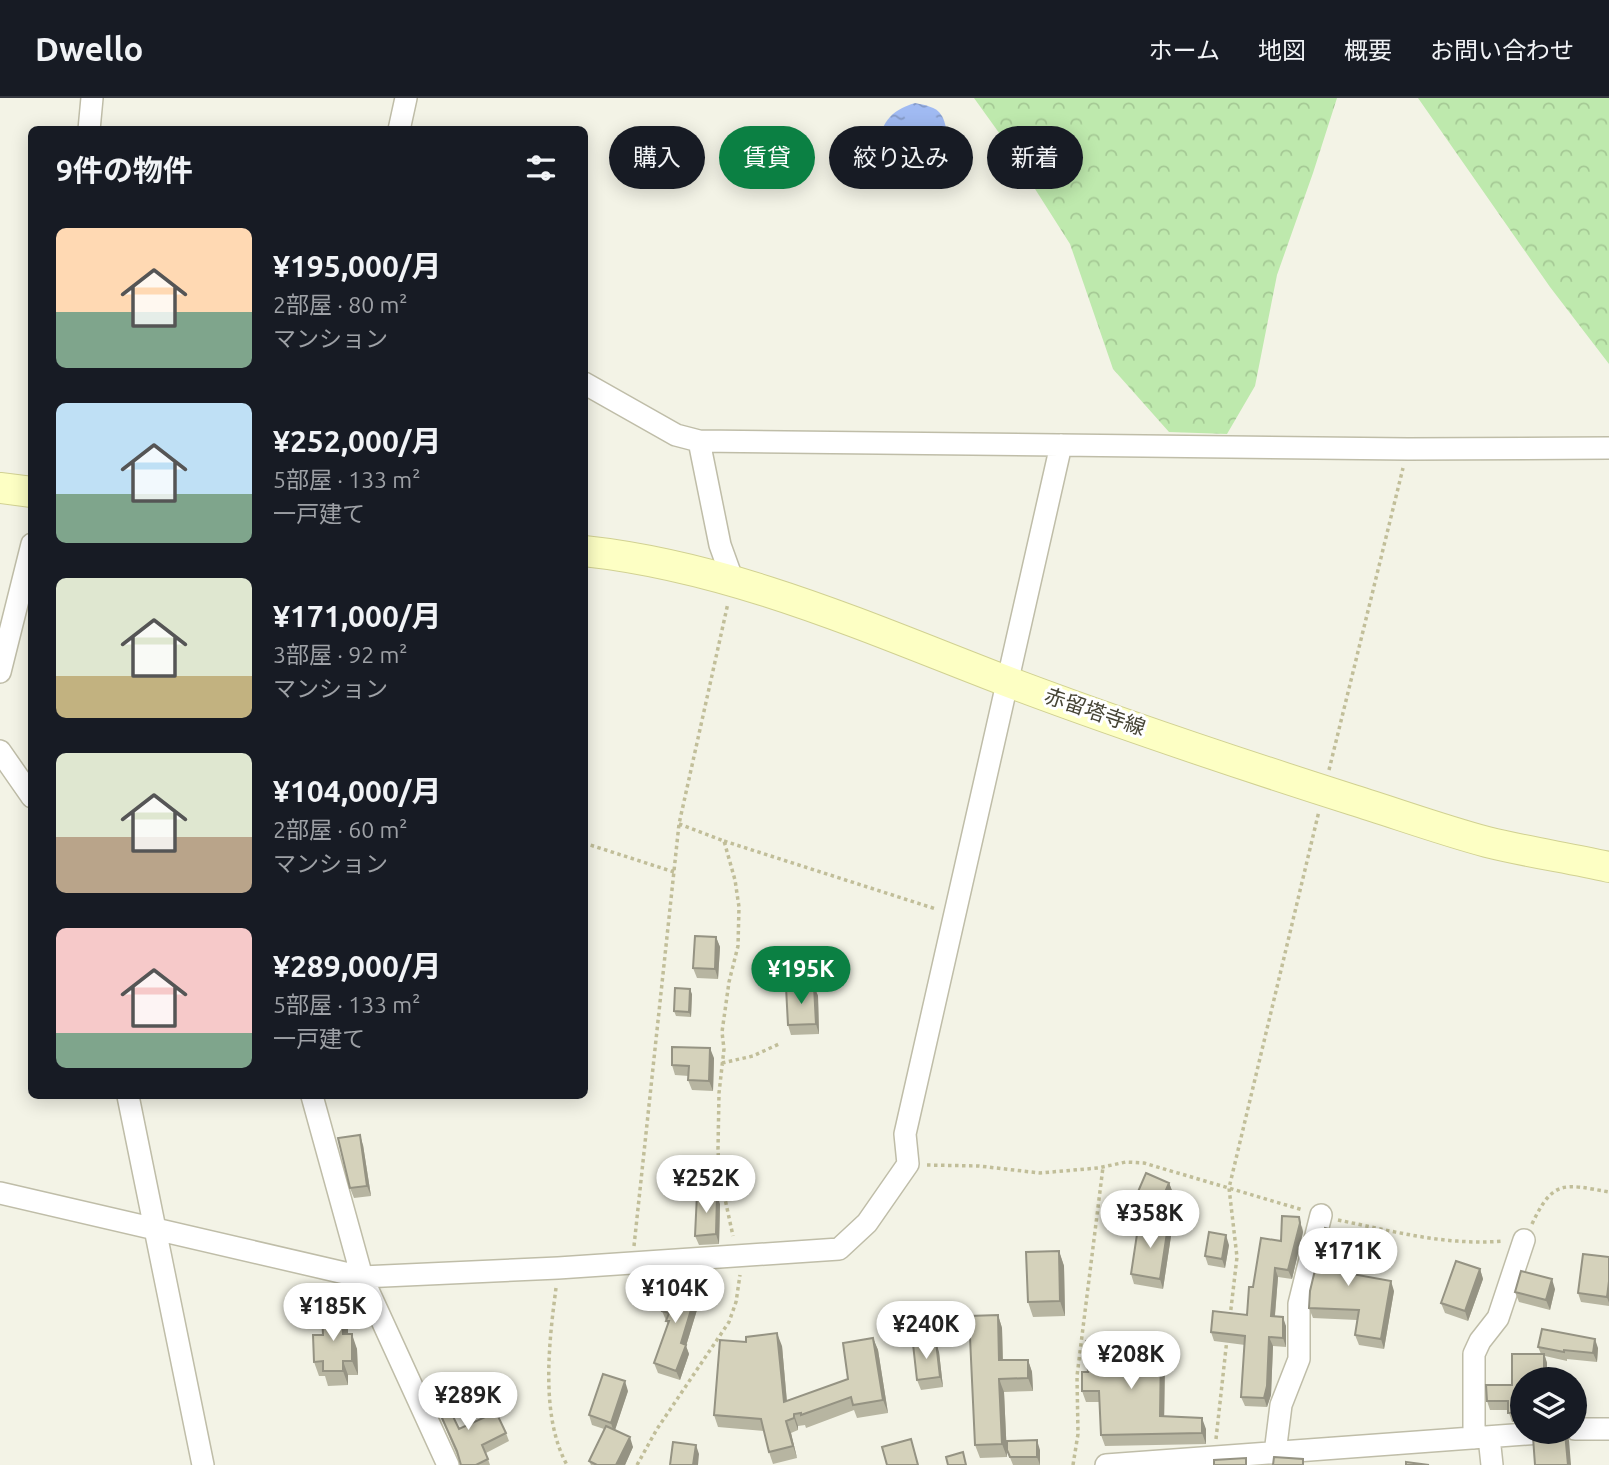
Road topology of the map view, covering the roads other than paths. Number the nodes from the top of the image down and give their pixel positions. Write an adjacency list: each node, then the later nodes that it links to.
1 (92, 98): 3 (street)
2 (406, 98): 4 (street)
3 (89, 126)
4 (400, 126)
5 (588, 385): 6 (street)
6 (699, 441): 7 (street); 13 (street)
7 (1061, 445): 8 (street); 15 (street)
8 (1609, 448)
9 (0, 488): 10 (main road)
10 (28, 492)
11 (588, 551): 13 (main road, 赤留塔寺線)
12 (28, 560): 14 (street)
13 (733, 581): 15 (main road, 赤留塔寺線)
14 (0, 672)
15 (1007, 681): 18 (main road, 赤留塔寺線); 25 (street)
16 (0, 751): 17 (street)
17 (28, 791)
18 (1609, 867)
19 (129, 1099): 23 (street)
20 (313, 1099): 25 (street)
21 (0, 1193): 23 (street)
22 (1321, 1215): 30 (street)
23 (155, 1230): 25 (street); 31 (street)
24 (1524, 1240): 29 (street)
25 (362, 1277): 32 (street)
26 (1587, 1429): 27 (street)
27 (1609, 1429)
28 (1510, 1436): 29 (street)
29 (1482, 1438): 30 (street); 34 (street)
30 (1275, 1453): 33 (street)
31 (203, 1465)
32 (448, 1465)
33 (1106, 1465)
34 (1492, 1465)

